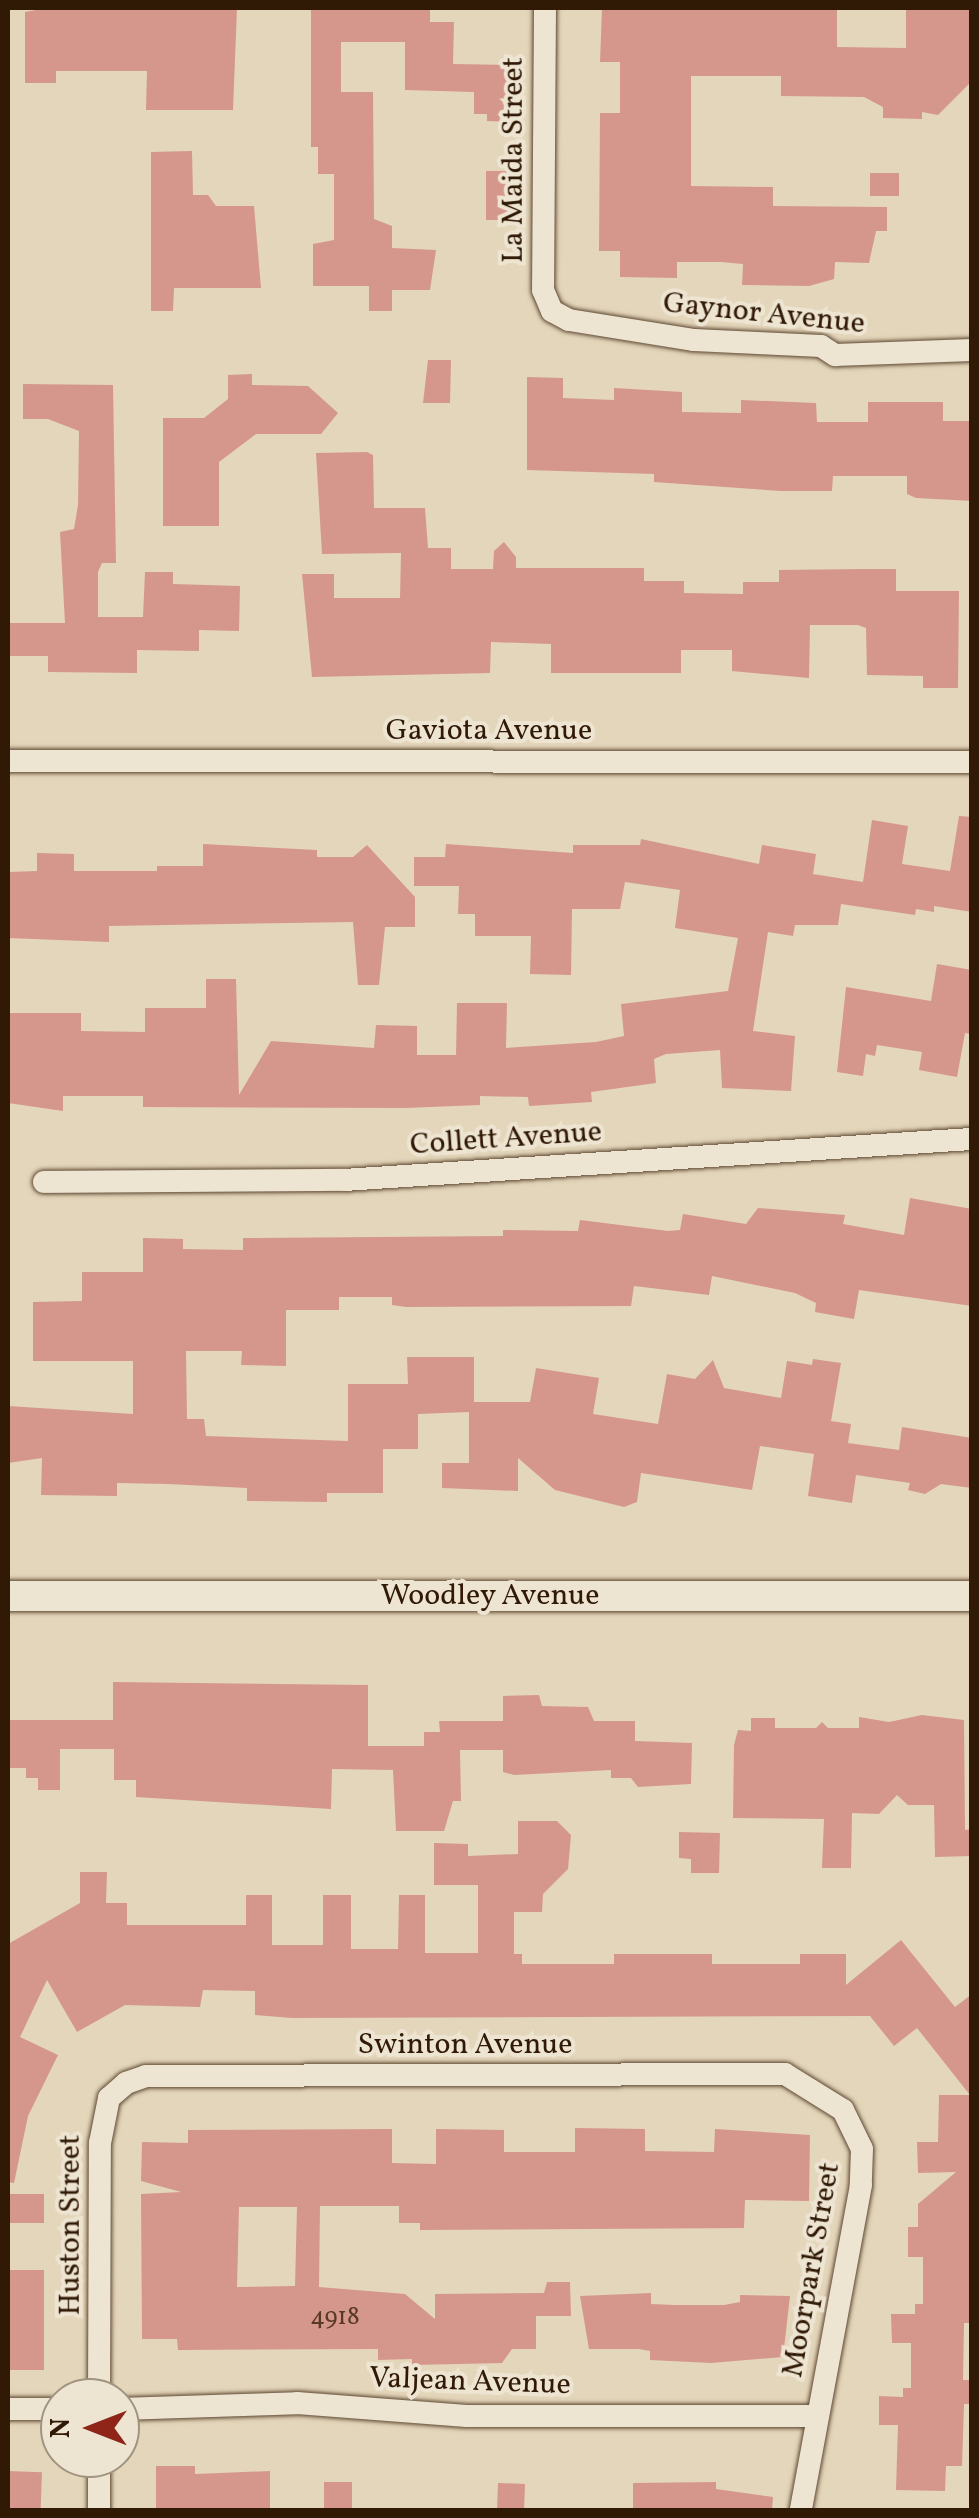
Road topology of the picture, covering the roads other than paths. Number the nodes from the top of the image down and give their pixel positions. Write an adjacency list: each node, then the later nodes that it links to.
1 (544, 8): 2 (street, La Maida Street)
2 (552, 311): 3 (street, Gaynor Avenue)
3 (972, 350)
4 (8, 761): 5 (street, Gaviota Avenue)
5 (972, 762)
6 (972, 1139): 7 (street, Collett Avenue)
7 (44, 1182)
8 (8, 1596): 9 (street, Woodley Avenue)
9 (972, 1596)
10 (785, 2074): 11 (street, Swinton Avenue); 16 (street, Moorpark Street)
11 (146, 2076): 12 (street, Huston Street)
12 (99, 2378)
13 (140, 2408): 16 (street, Valjean Avenue)
14 (8, 2409): 15 (street)
15 (40, 2409)
16 (817, 2416): 19 (street, Moorpark Street)
17 (99, 2478): 18 (street)
18 (99, 2510)
19 (801, 2510)

